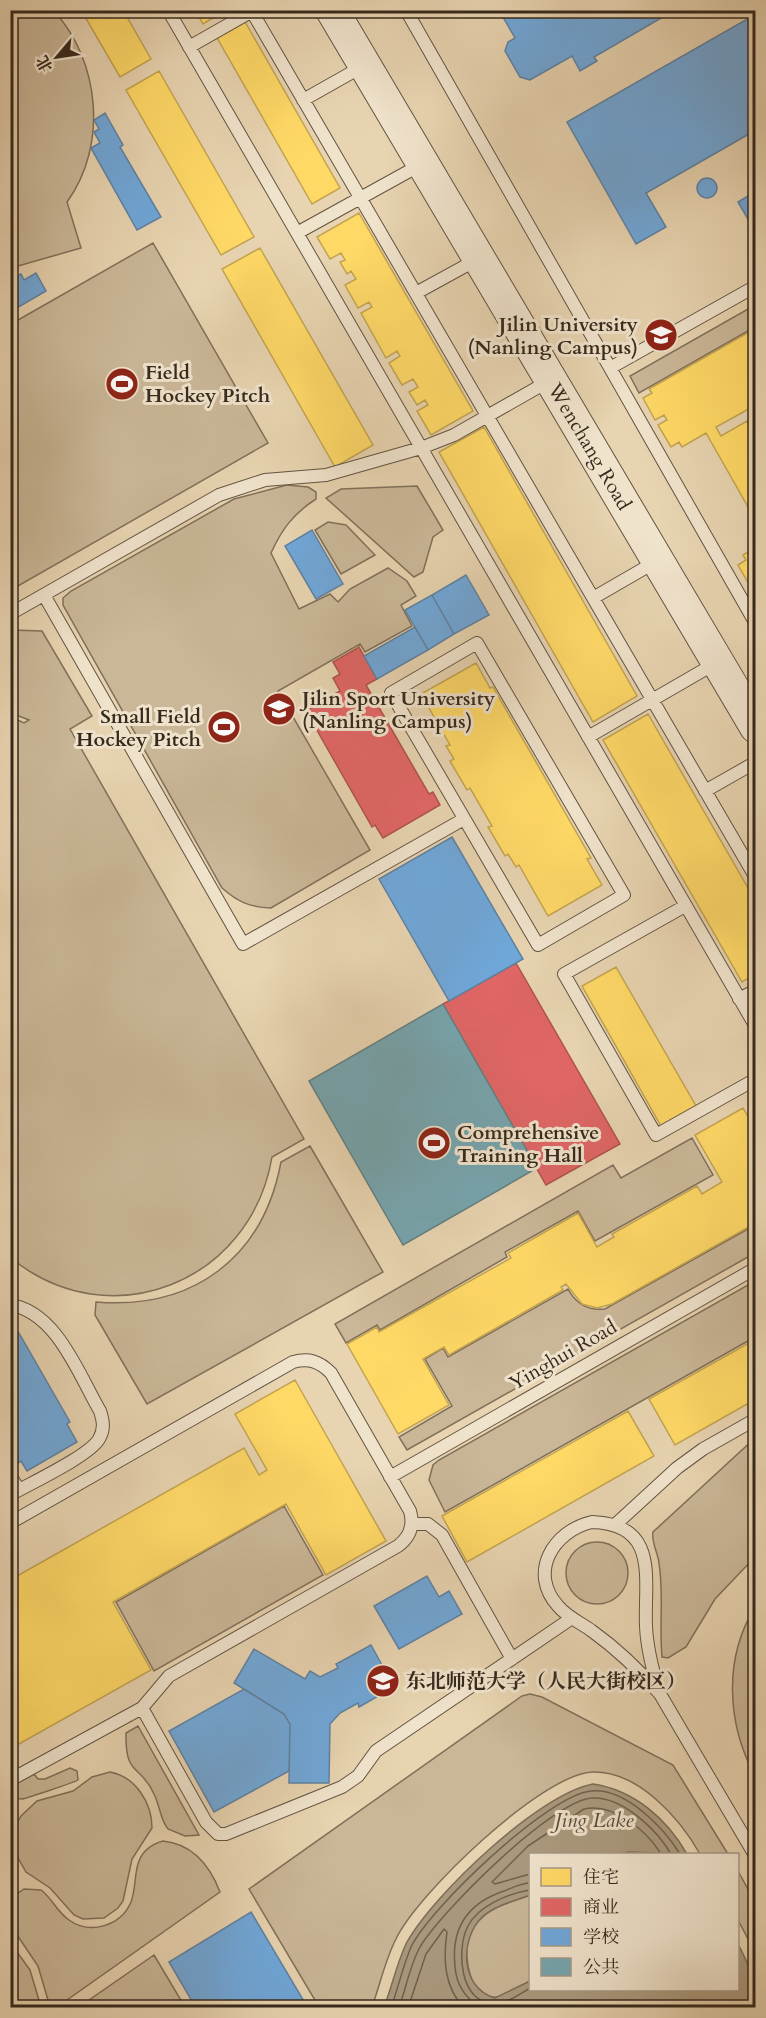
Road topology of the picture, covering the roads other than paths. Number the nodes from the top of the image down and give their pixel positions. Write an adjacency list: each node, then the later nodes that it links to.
1 (168, 10): 5 (lane)
2 (332, 10): 6 (street, Wenchang Road)
3 (406, 10): 14 (lane)
4 (252, 11): 5 (lane); 7 (lane)
5 (189, 47): 10 (lane)
6 (365, 65): 7 (lane); 8 (street, Wenchang Road)
7 (303, 100): 9 (lane)
8 (423, 163): 9 (lane); 11 (street, Wenchang Road)
9 (360, 198): 10 (lane); 13 (lane)
10 (297, 233): 17 (lane)
11 (478, 258): 13 (lane); 15 (street, Wenchang Road)
12 (756, 286): 14 (lane)
13 (416, 293): 16 (lane)
14 (610, 368): 22 (lane)
15 (550, 380): 16 (lane); 18 (street, Wenchang Road)
16 (487, 416): 17 (lane); 20 (lane)
17 (421, 448): 19 (lane); 26 (lane)
18 (657, 561): 20 (lane); 23 (street, Wenchang Road)
19 (44, 595): 21 (lane); 29 (lane)
20 (593, 598): 24 (lane)
21 (10, 614)
22 (756, 624)
23 (717, 663): 24 (lane); 25 (street, Wenchang Road)
24 (652, 700): 26 (lane); 28 (lane)
25 (756, 727)
26 (588, 737): 31 (lane)
27 (756, 762): 28 (lane)
28 (705, 791): 30 (lane)
29 (464, 819): 29 (lane)
30 (756, 878)
31 (685, 906): 33 (lane); 35 (lane)
32 (756, 990): 33 (lane)
33 (739, 999): 34 (lane)
34 (756, 1027)
35 (756, 1079)
36 (756, 1268): 40 (lane, Yinghui Road)
37 (10, 1305): 41 (lane)
38 (756, 1419): 44 (lane)
39 (10, 1475): 41 (lane)
40 (390, 1477): 42 (lane); 43 (lane)
41 (15, 1492)
42 (10, 1523)
43 (412, 1524): 46 (lane); 48 (lane)
44 (615, 1525): 45 (lane); 47 (lane)
45 (572, 1618): 46 (lane); 47 (lane)
46 (512, 1659): 48 (lane)
47 (660, 1694): 50 (lane)
48 (142, 1708): 49 (lane)
49 (10, 1780)
50 (756, 1857)

